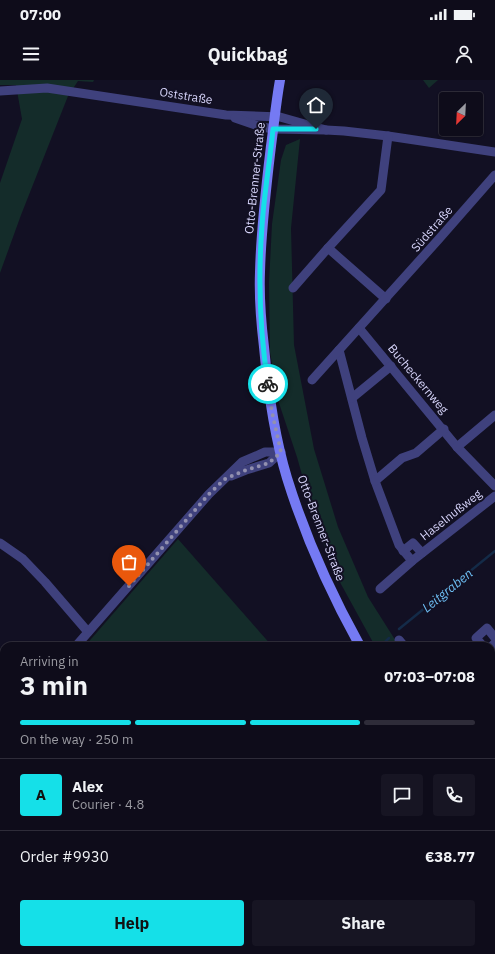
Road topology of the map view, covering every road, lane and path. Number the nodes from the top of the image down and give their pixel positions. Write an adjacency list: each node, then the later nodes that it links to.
1 (280, 80): 4 (main road, Otto-Brenner-Straße)
2 (0, 91): 3 (street, Oststraße)
3 (226, 115): 4 (street, Oststraße); 5 (street, Oststraße)
4 (274, 116): 5 (main road, Otto-Brenner-Straße); 6 (street, Oststraße)
5 (273, 129): 6 (street, Oststraße); 21 (main road, Otto-Brenner-Straße)
6 (326, 130): 7 (street, Oststraße)
7 (388, 136): 8 (street, Oststraße); 10 (street)
8 (495, 152)
9 (495, 175): 12 (street, Südstraße)
10 (328, 248): 11 (street); 12 (street)
11 (293, 288)
12 (386, 299): 13 (street, Südstraße)
13 (359, 328): 14 (street, Südstraße); 15 (street, Bucheckernweg)
14 (339, 350): 16 (street, Südstraße); 17 (street)
15 (391, 366): 17 (street); 19 (street, Bucheckernweg)
16 (312, 380)
17 (352, 398): 22 (street)
18 (495, 415): 20 (street)
19 (444, 430): 20 (street, Bucheckernweg); 22 (street)
20 (457, 447): 23 (street, Bucheckernweg)
21 (281, 452): 30 (street); 33 (main road, Otto-Brenner-Straße)
22 (375, 480): 26 (street)
23 (495, 486)
24 (495, 496): 27 (street, Haselnußweg)
25 (0, 543): 30 (street)
26 (403, 551): 27 (street, Haselnußweg); 28 (street)
27 (422, 553): 28 (street, Haselnußweg)
28 (412, 561): 29 (street, Haselnußweg)
29 (380, 589)
30 (88, 632): 32 (street)
31 (495, 638): 34 (street)
32 (79, 642)
33 (358, 642)
34 (480, 642)

